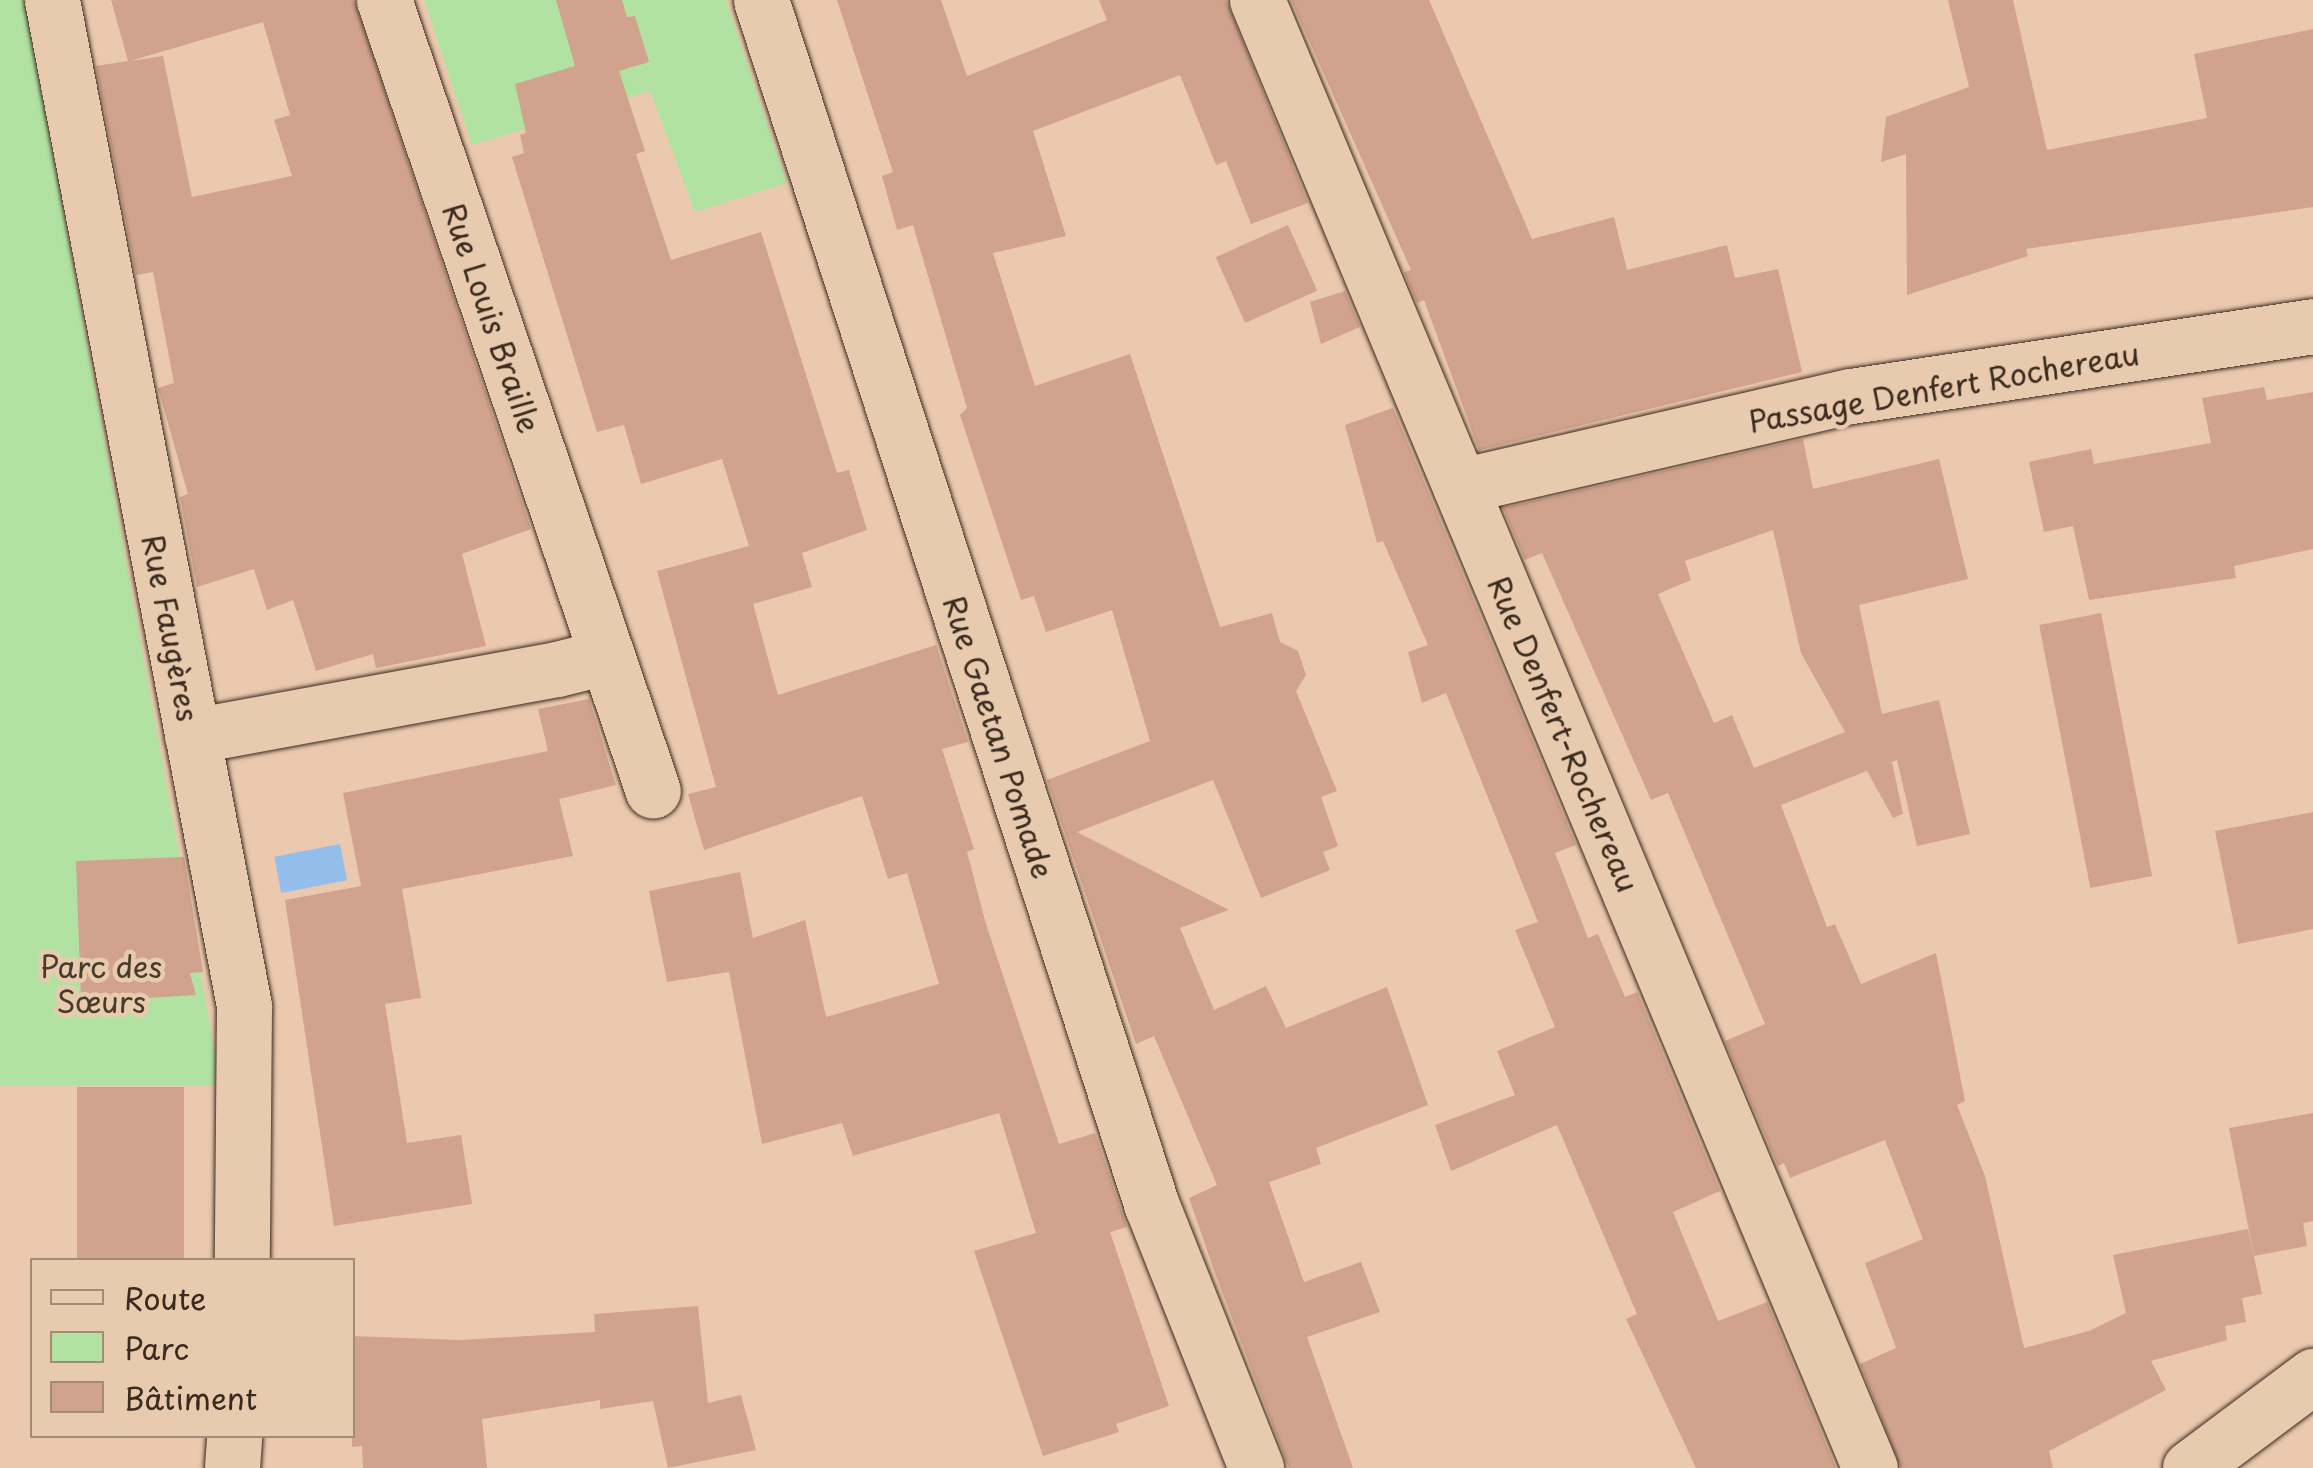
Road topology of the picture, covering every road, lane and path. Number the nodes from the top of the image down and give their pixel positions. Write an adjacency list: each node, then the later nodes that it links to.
1 (52, 0): 8 (street, Rue Faugères)
2 (384, 0): 7 (street, Rue Louis Braille)
3 (761, 0): 14 (street, Rue Gaetan Pomade)
4 (1257, 0): 6 (street, Rue Denfert-Rochereau)
5 (2313, 326): 6 (street, Passage Denfert Rochereau)
6 (1460, 486): 15 (street, Rue Denfert-Rochereau)
7 (600, 636): 8 (street); 9 (street, Rue Louis Braille)
8 (192, 736): 10 (street, Rue Faugères)
9 (653, 790)
10 (242, 1258)
11 (2313, 1376): 16 (street)
12 (234, 1438): 13 (street)
13 (232, 1468)
14 (1256, 1468)
15 (1870, 1468)
16 (2190, 1468)

